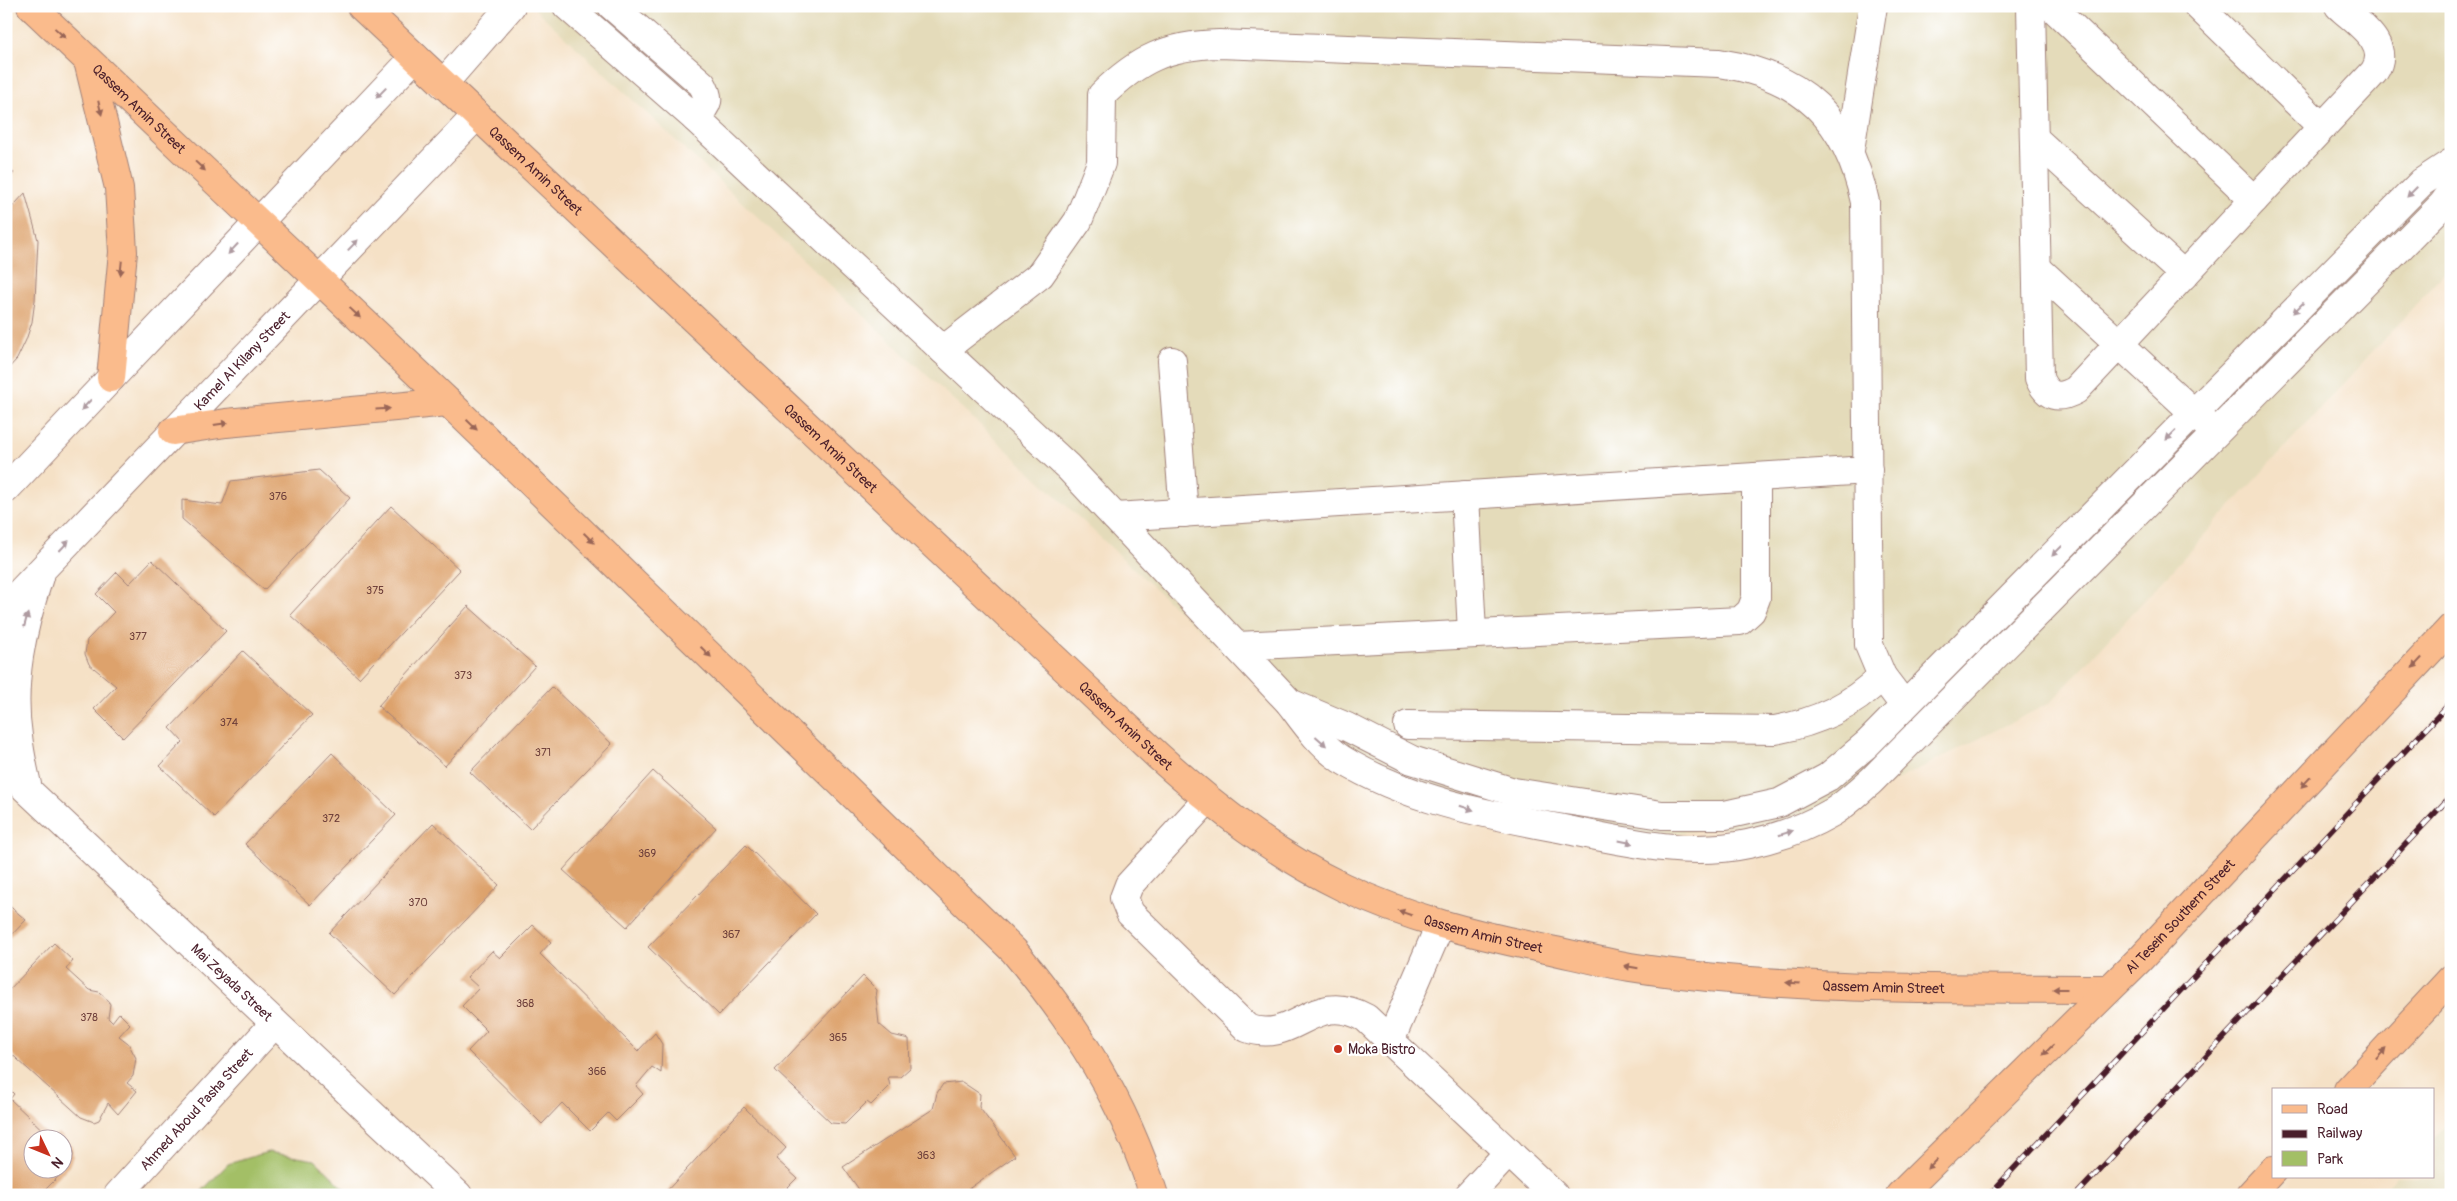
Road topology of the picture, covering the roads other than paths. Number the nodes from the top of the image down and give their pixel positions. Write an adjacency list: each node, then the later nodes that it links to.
1 (31, 6): 12 (main road, Qassem Amin Street, one-way to 12)
2 (361, 6): 11 (main road, Qassem Amin Street)
3 (511, 6): 13 (street)
4 (567, 6): 15 (street)
5 (612, 6): 15 (street)
6 (1873, 6): 18 (street)
7 (2031, 6): 17 (street)
8 (2051, 6): 21 (street)
9 (2198, 6): 16 (street)
10 (2339, 6): 16 (street)
11 (415, 57): 13 (main road, Qassem Amin Street); 22 (street, one-way to 22)
12 (88, 60): 22 (main road, Qassem Amin Street, one-way to 22); 29 (main road, one-way to 29)
13 (443, 84): 14 (main road, Qassem Amin Street)
14 (477, 115): 25 (street, Kamel Al Kilany Street, one-way to 14); 51 (main road, Qassem Amin Street)
15 (695, 118): 27 (street)
16 (2322, 127): 21 (street)
17 (2034, 138): 23 (street); 24 (street)
18 (1850, 150): 27 (street); 34 (street)
19 (2451, 163): 31 (street, one-way to 31)
20 (2451, 193): 33 (street)
21 (2254, 200): 24 (street)
22 (259, 222): 25 (main road, Qassem Amin Street); 29 (street, one-way to 29)
23 (2037, 268): 26 (street); 26 (street)
24 (2184, 275): 26 (street)
25 (319, 280): 30 (main road, Qassem Amin Street, one-way to 30); 32 (street, Kamel Al Kilany Street)
26 (2119, 344): 31 (street)
27 (943, 350): 39 (street)
28 (1172, 362): 38 (street)
29 (111, 378): 36 (street, one-way to 36)
30 (448, 402): 32 (main road, one-way to 30); 62 (main road, Qassem Amin Street, one-way to 62)
31 (2193, 412): 33 (street); 47 (street, one-way to 47)
32 (173, 431): 40 (street, Kamel Al Kilany Street, one-way to 32)
33 (2216, 433): 46 (street, one-way to 33)
34 (1868, 470): 35 (street); 45 (street)
35 (1756, 477): 37 (street); 43 (street)
36 (6, 489)
37 (1465, 495): 38 (street); 43 (street)
38 (1184, 513): 39 (street)
39 (1114, 517): 44 (street)
40 (41, 571): 41 (street, Kamel Al Kilany Street); 50 (street, one-way to 40)
41 (6, 607)
42 (2451, 628): 54 (main road, Al Tesein Southern Street, one-way to 54)
43 (1472, 633): 44 (street)
44 (1237, 646): 46 (street)
45 (1882, 676): 47 (street); 48 (street)
46 (1290, 704): 47 (street)
47 (1904, 706)
48 (1408, 725)
49 (6, 770): 50 (street, Mai Zeyada Street)
50 (28, 789): 55 (street, Mai Zeyada Street)
51 (1207, 800): 52 (main road, Qassem Amin Street, one-way to 51); 56 (street)
52 (1440, 925): 54 (main road, Qassem Amin Street, one-way to 52); 56 (street)
53 (2451, 979): 57 (main road, one-way to 53)
54 (2109, 989): 65 (main road, Al Tesein Southern Street, one-way to 65)
55 (275, 1023): 60 (street, Ahmed Aboud Pasha Street); 61 (street, Mai Zeyada Street)
56 (1390, 1041): 58 (street)
57 (2350, 1088)
58 (1509, 1152): 63 (street); 64 (street)
59 (2272, 1171): 66 (main road)
60 (118, 1195)
61 (458, 1195)
62 (1154, 1195)
63 (1469, 1195)
64 (1554, 1195)
65 (1900, 1195)
66 (2250, 1195)

